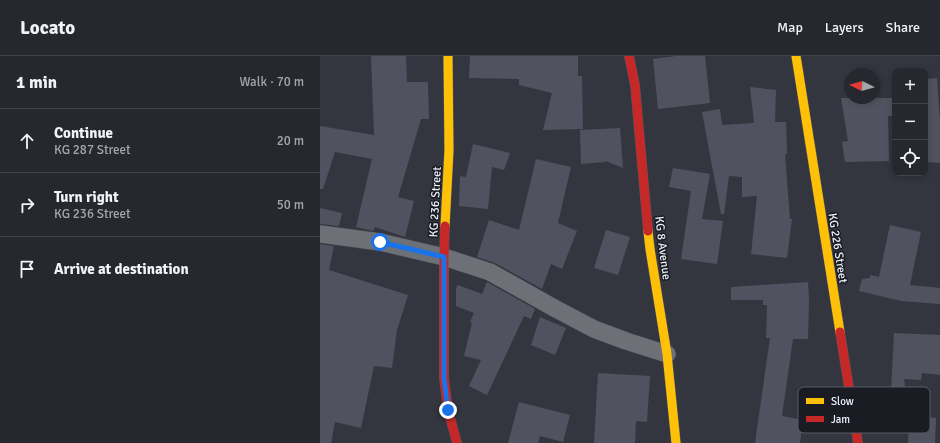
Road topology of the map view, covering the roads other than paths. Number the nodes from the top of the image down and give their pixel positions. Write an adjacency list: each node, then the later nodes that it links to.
1 (448, 56): 5 (street, KG 236 Street)
2 (629, 56): 6 (street, KG 8 Avenue)
3 (796, 56): 7 (street, KG 226 Street)
4 (320, 234): 5 (street)
5 (444, 257): 6 (street); 9 (street, KG 236 Street)
6 (667, 354): 10 (street, KG 8 Avenue)
7 (849, 387)
8 (856, 433): 11 (street, KG 226 Street)
9 (457, 443)
10 (676, 443)
11 (858, 443)

